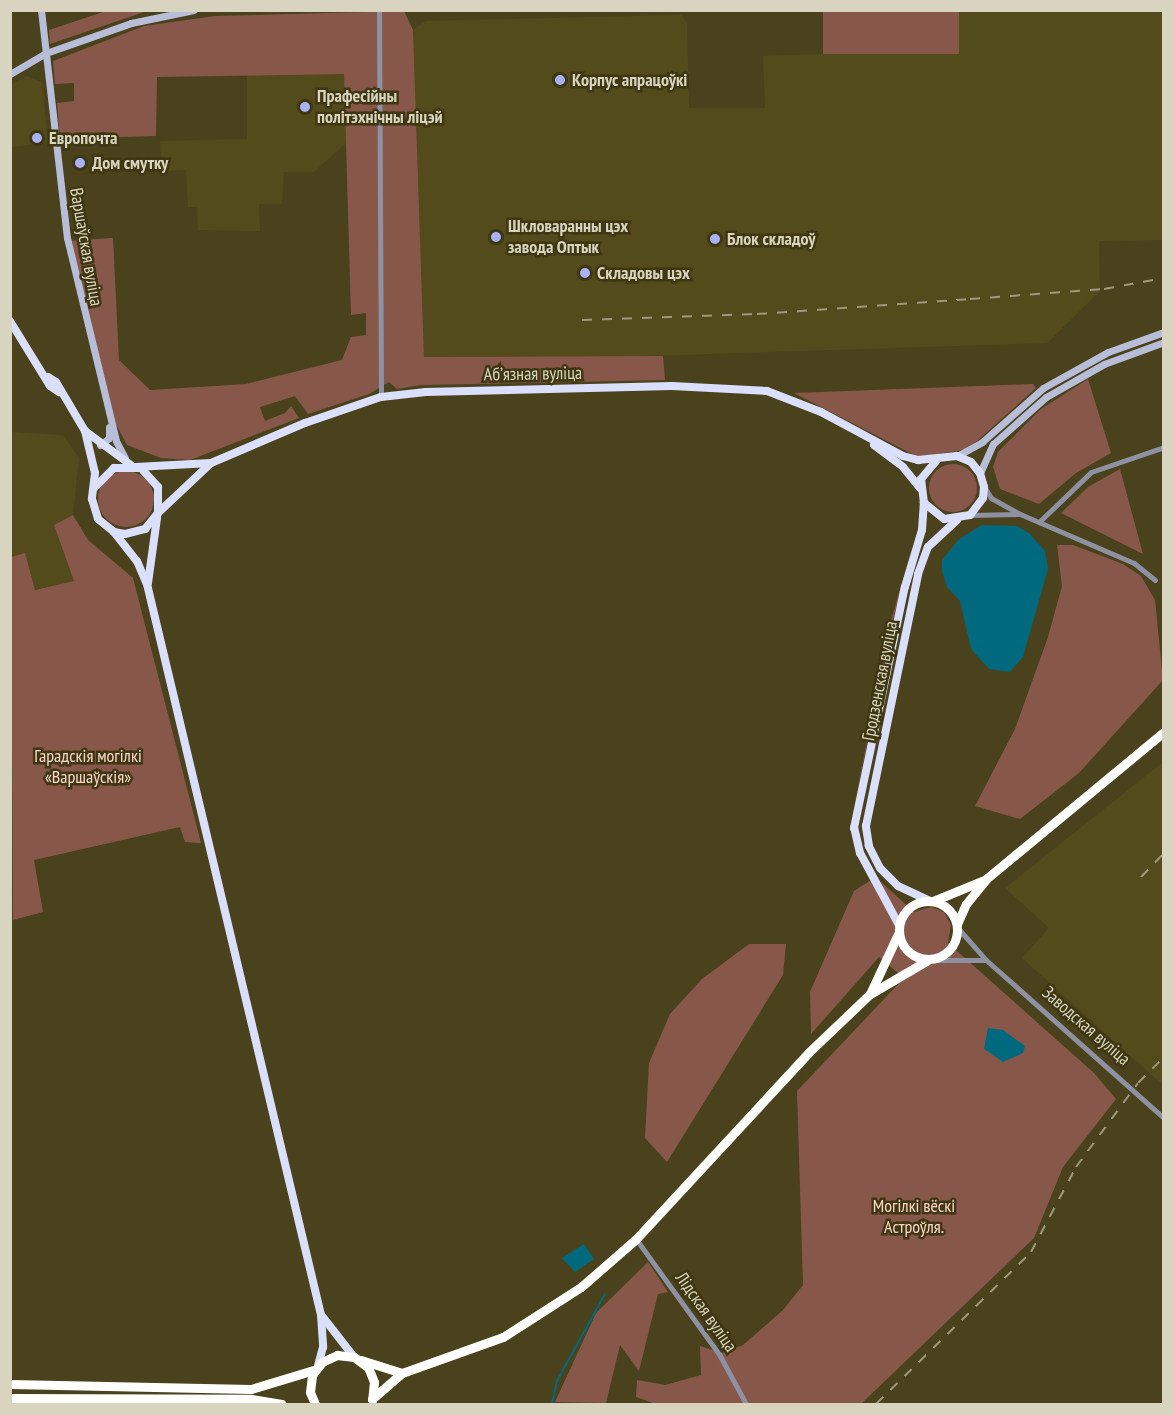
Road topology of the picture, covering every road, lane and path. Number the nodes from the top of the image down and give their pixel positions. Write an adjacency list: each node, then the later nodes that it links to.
1 (41, 10): 4 (street, Варшаўская вуліца)
2 (194, 10): 4 (street)
3 (379, 10): 9 (street)
4 (46, 53): 5 (street); 10 (street, Варшаўская вуліца)
5 (10, 74)
6 (10, 321): 11 (main road)
7 (1164, 332): 15 (street, Абʼязная вуліца)
8 (1164, 342): 19 (street)
9 (381, 397): 12 (main road, Абʼязная вуліца); 17 (main road, Абʼязная вуліца)
10 (109, 415): 13 (street, Варшаўская вуліца); 18 (street, Варшаўская вуліца)
11 (85, 431): 13 (main road); 21 (main road)
12 (858, 433): 16 (main road, Абʼязная вуліца); 22 (main road, Абʼязная вуліца)
13 (100, 445): 18 (main road)
14 (1164, 447): 28 (street)
15 (957, 456): 16 (main road, Абʼязная вуліца); 19 (main road)
16 (938, 459): 22 (main road)
17 (212, 463): 18 (main road, Абʼязная вуліца); 24 (main road, Абʼязная вуліца)
18 (133, 466): 21 (main road); 24 (main road)
19 (980, 472): 20 (main road)
20 (984, 487): 25 (street); 26 (main road)
21 (94, 488): 29 (main road)
22 (920, 488): 23 (main road, Абʼязная вуліца)
23 (924, 503): 27 (main road); 36 (main road, Гродзенская вуліца)
24 (158, 513): 29 (main road); 31 (main road)
25 (1020, 514): 26 (street); 28 (street)
26 (970, 515): 27 (main road)
27 (957, 520): 34 (main road, Гродзенская вуліца)
28 (1039, 522): 30 (street)
29 (114, 532): 31 (main road)
30 (1155, 580)
31 (147, 584): 42 (main road)
32 (1164, 732): 33 (highway)
33 (986, 879): 34 (highway); 35 (highway)
34 (931, 901): 35 (highway); 36 (highway)
35 (957, 926): 37 (highway); 38 (street, Заводская вуліца)
36 (899, 929): 37 (highway); 39 (highway)
37 (931, 960): 38 (street); 39 (highway)
38 (986, 960): 40 (street, Заводская вуліца)
39 (870, 994): 41 (highway)
40 (1164, 1119)
41 (636, 1239): 45 (highway); 53 (street, Лідская вуліца)
42 (321, 1315): 43 (main road); 44 (main road)
43 (357, 1358): 44 (highway); 45 (highway); 50 (highway)
44 (316, 1368): 47 (highway); 52 (highway)
45 (402, 1372): 50 (highway)
46 (10, 1384): 47 (highway)
47 (169, 1386): 49 (street)
48 (10, 1398): 49 (highway)
49 (165, 1401): 51 (highway)
50 (371, 1403)
51 (282, 1404)
52 (315, 1404)
53 (746, 1404)

